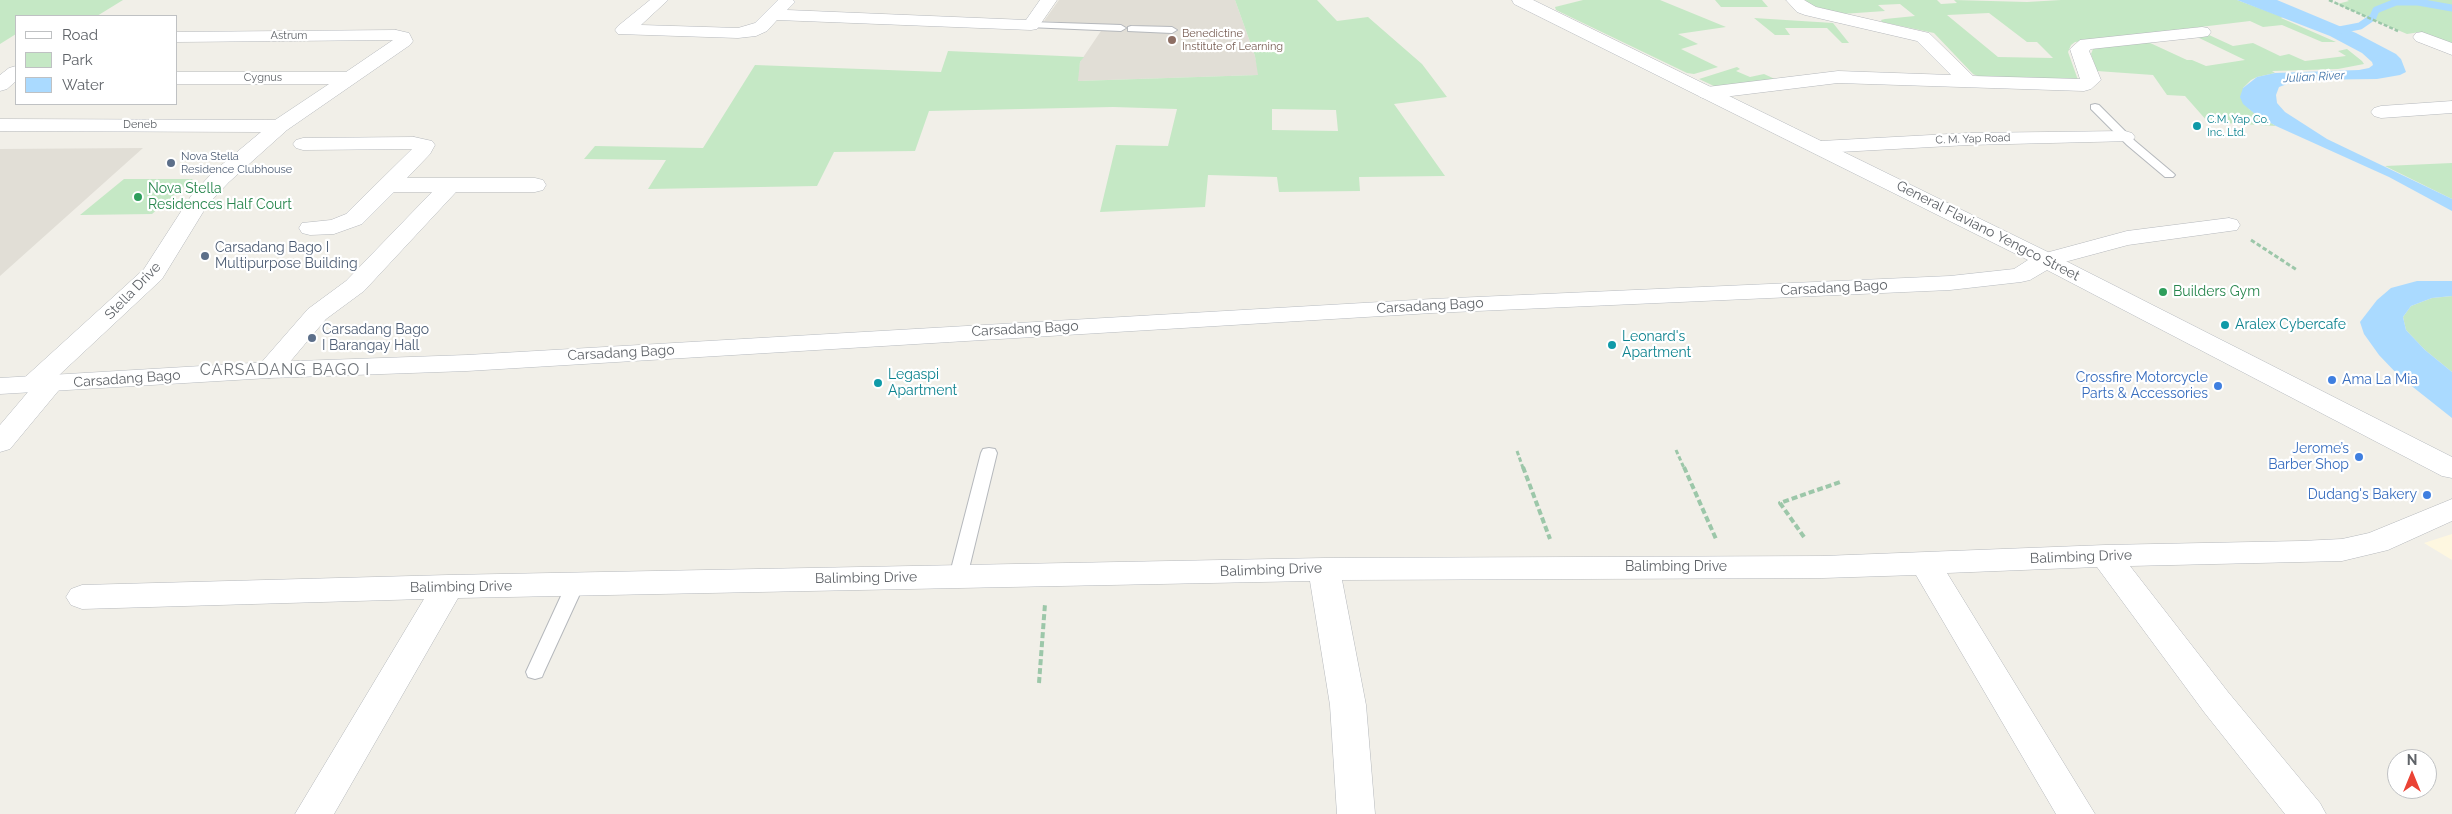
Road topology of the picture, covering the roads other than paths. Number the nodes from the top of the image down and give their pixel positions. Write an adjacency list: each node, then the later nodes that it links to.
1 (660, 0): 7 (street)
2 (788, 0): 7 (street)
3 (1049, 0): 9 (street)
4 (1520, 0): 19 (street, General Flaviano Yengco Street)
5 (1794, 0): 18 (street)
6 (915, 7): 8 (street)
7 (772, 15): 8 (street)
8 (904, 20): 9 (street)
9 (1031, 25): 10 (lane)
10 (1172, 30)
11 (2202, 32): 18 (street)
12 (178, 37): 13 (street, Astrum)
13 (402, 37): 17 (street, Stella Drive)
14 (2422, 37): 15 (street)
15 (2452, 50)
16 (178, 78): 17 (street, Cygnus)
17 (349, 78): 24 (street, Stella Drive)
18 (1968, 81): 19 (street)
19 (1707, 93): 27 (street, General Flaviano Yengco Street)
20 (2095, 107): 25 (lane)
21 (2452, 107): 22 (street)
22 (2381, 112)
23 (0, 125): 24 (street, Deneb)
24 (280, 126): 36 (street, Stella Drive)
25 (2125, 138): 27 (street, C. M. Yap Road); 28 (lane)
26 (303, 144): 31 (street)
27 (1821, 147): 34 (street, General Flaviano Yengco Street)
28 (2168, 175)
29 (450, 185): 30 (street); 31 (street); 35 (street)
30 (535, 185)
31 (388, 186): 33 (street)
32 (2228, 226): 34 (street, Carsadang Bago)
33 (310, 228)
34 (2046, 260): 35 (street, Carsadang Bago); 40 (street, General Flaviano Yengco Street)
35 (269, 370): 36 (street, Carsadang Bago)
36 (41, 384): 37 (street, Carsadang Bago); 38 (street, Stella Drive)
37 (0, 386)
38 (0, 443)
39 (989, 453): 45 (lane)
40 (2452, 469)
41 (2452, 509): 42 (street, Balimbing Drive)
42 (2105, 556): 43 (street, Balimbing Drive); 53 (street)
43 (1925, 562): 44 (street, Balimbing Drive); 52 (street)
44 (1324, 569): 45 (street, Balimbing Drive); 51 (street)
45 (958, 577): 46 (street, Balimbing Drive)
46 (575, 585): 47 (street, Balimbing Drive); 49 (lane)
47 (448, 587): 48 (street, Balimbing Drive); 50 (street)
48 (82, 597)
49 (535, 672)
50 (314, 814)
51 (1356, 814)
52 (2076, 814)
53 (2307, 814)

